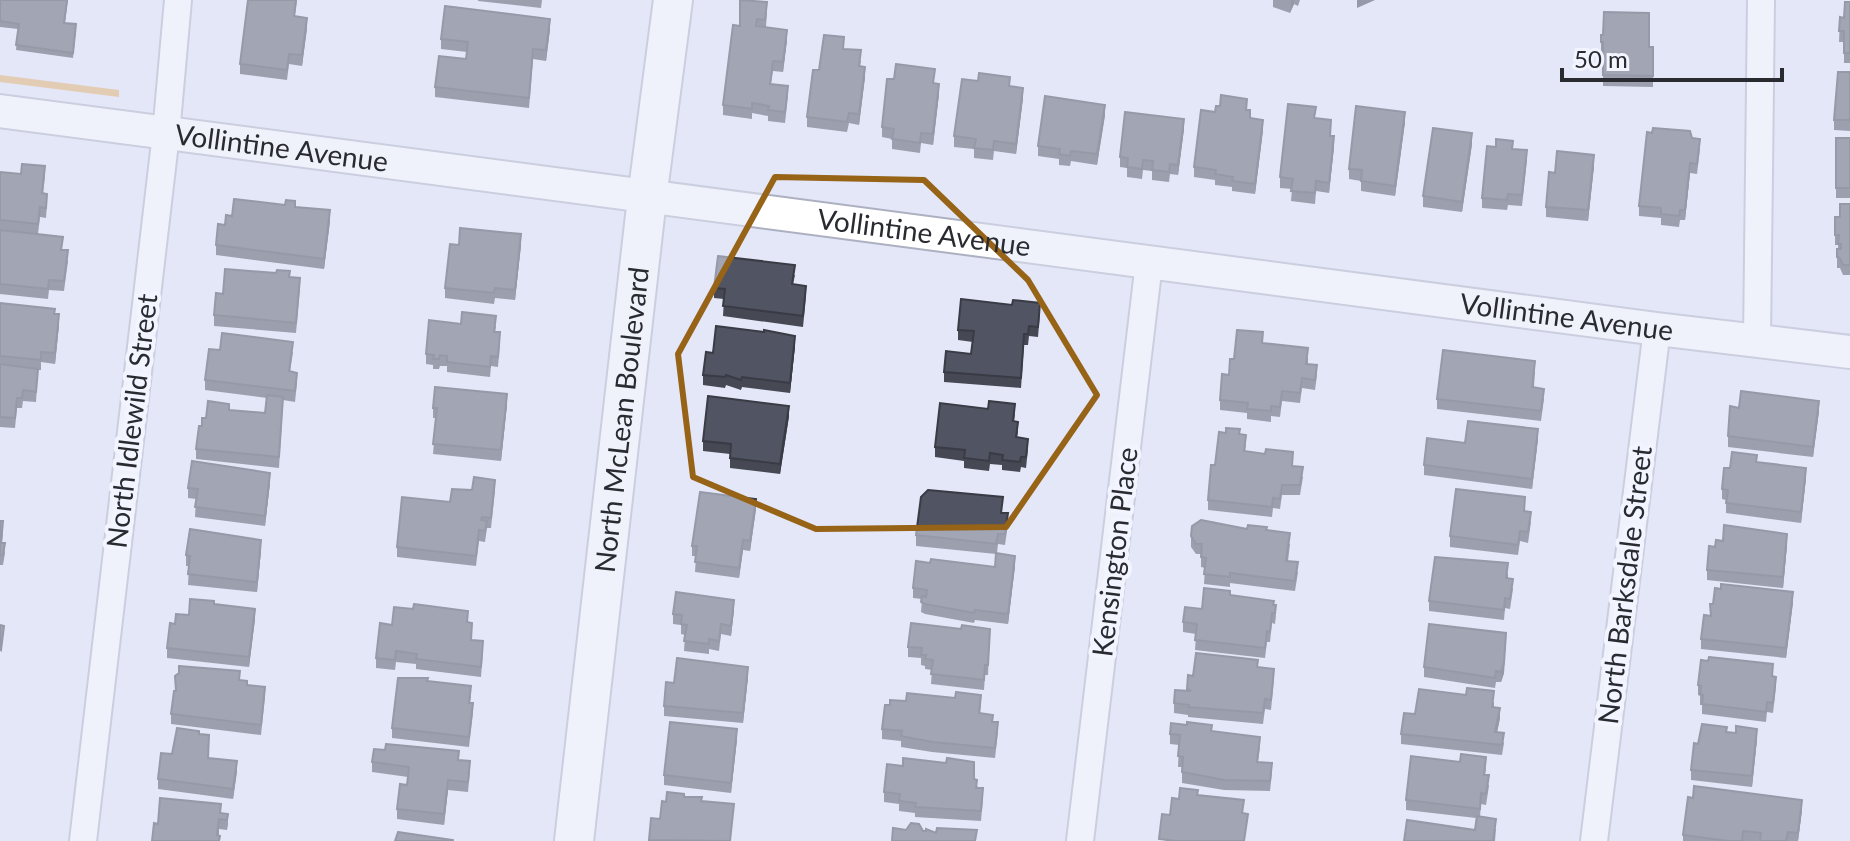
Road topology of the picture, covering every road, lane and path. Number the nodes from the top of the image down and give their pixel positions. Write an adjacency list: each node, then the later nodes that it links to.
1 (178, 0): 5 (street, North Idlewild Street)
2 (673, 0): 6 (main road, North McLean Boulevard)
3 (1761, 0): 9 (street)
4 (0, 111): 5 (street, Vollintine Avenue)
5 (166, 134): 6 (street, Vollintine Avenue); 11 (street, North Idlewild Street)
6 (647, 198): 7 (street, Vollintine Avenue); 12 (main road, North McLean Boulevard)
7 (1149, 263): 8 (street, Vollintine Avenue); 13 (street, Kensington Place)
8 (1657, 329): 9 (street, Vollintine Avenue); 14 (street, North Barksdale Street)
9 (1757, 341): 10 (street, Vollintine Avenue)
10 (1850, 352)
11 (83, 841)
12 (574, 841)
13 (1080, 841)
14 (1594, 841)

